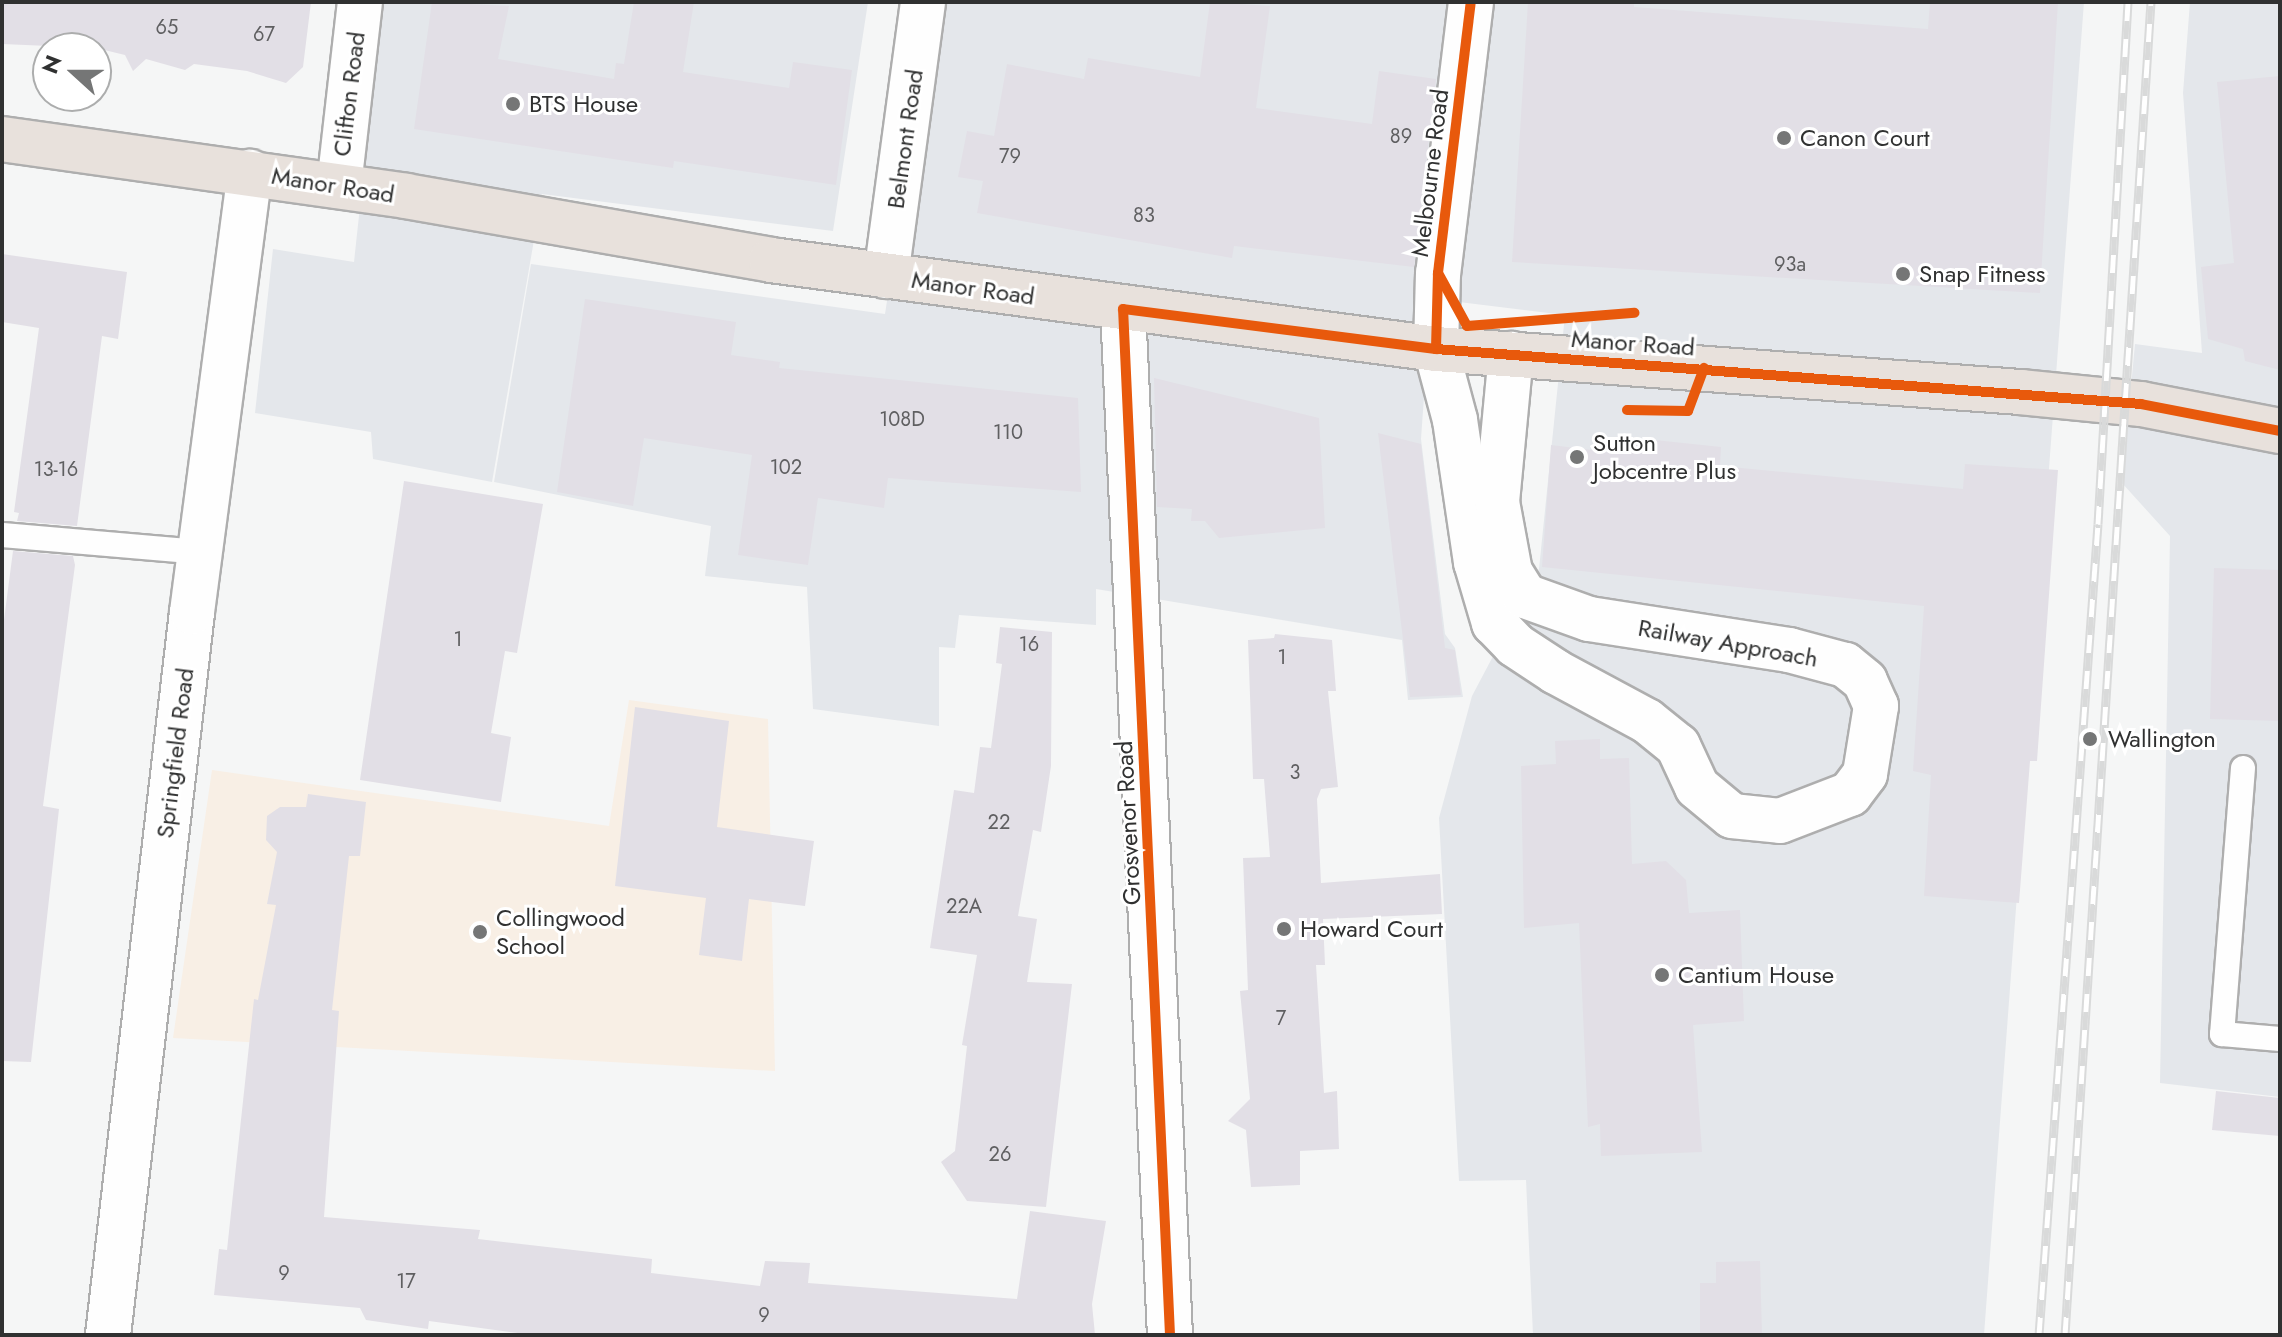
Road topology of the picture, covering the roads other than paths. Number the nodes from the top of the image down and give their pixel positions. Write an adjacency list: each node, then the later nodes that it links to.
1 (360, 2): 6 (street, Clifton Road)
2 (923, 2): 7 (street, Belmont Road)
3 (1471, 2): 9 (street, Melbourne Road)
4 (2, 139): 5 (main road, Manor Road)
5 (250, 172): 6 (main road, Manor Road); 13 (street, Springfield Road)
6 (339, 186): 7 (main road, Manor Road)
7 (886, 276): 8 (main road, Manor Road)
8 (1123, 309): 9 (main road, Manor Road); 17 (street, Grosvenor Road)
9 (1436, 349): 10 (main road, Manor Road); 10 (street, Railway Approach)
10 (1511, 354): 11 (main road, Manor Road)
11 (2280, 431)
12 (2, 535): 13 (lane)
13 (201, 552): 16 (street, Springfield Road)
14 (2243, 768): 15 (lane)
15 (2280, 1039)
16 (108, 1335)
17 (1170, 1335)

